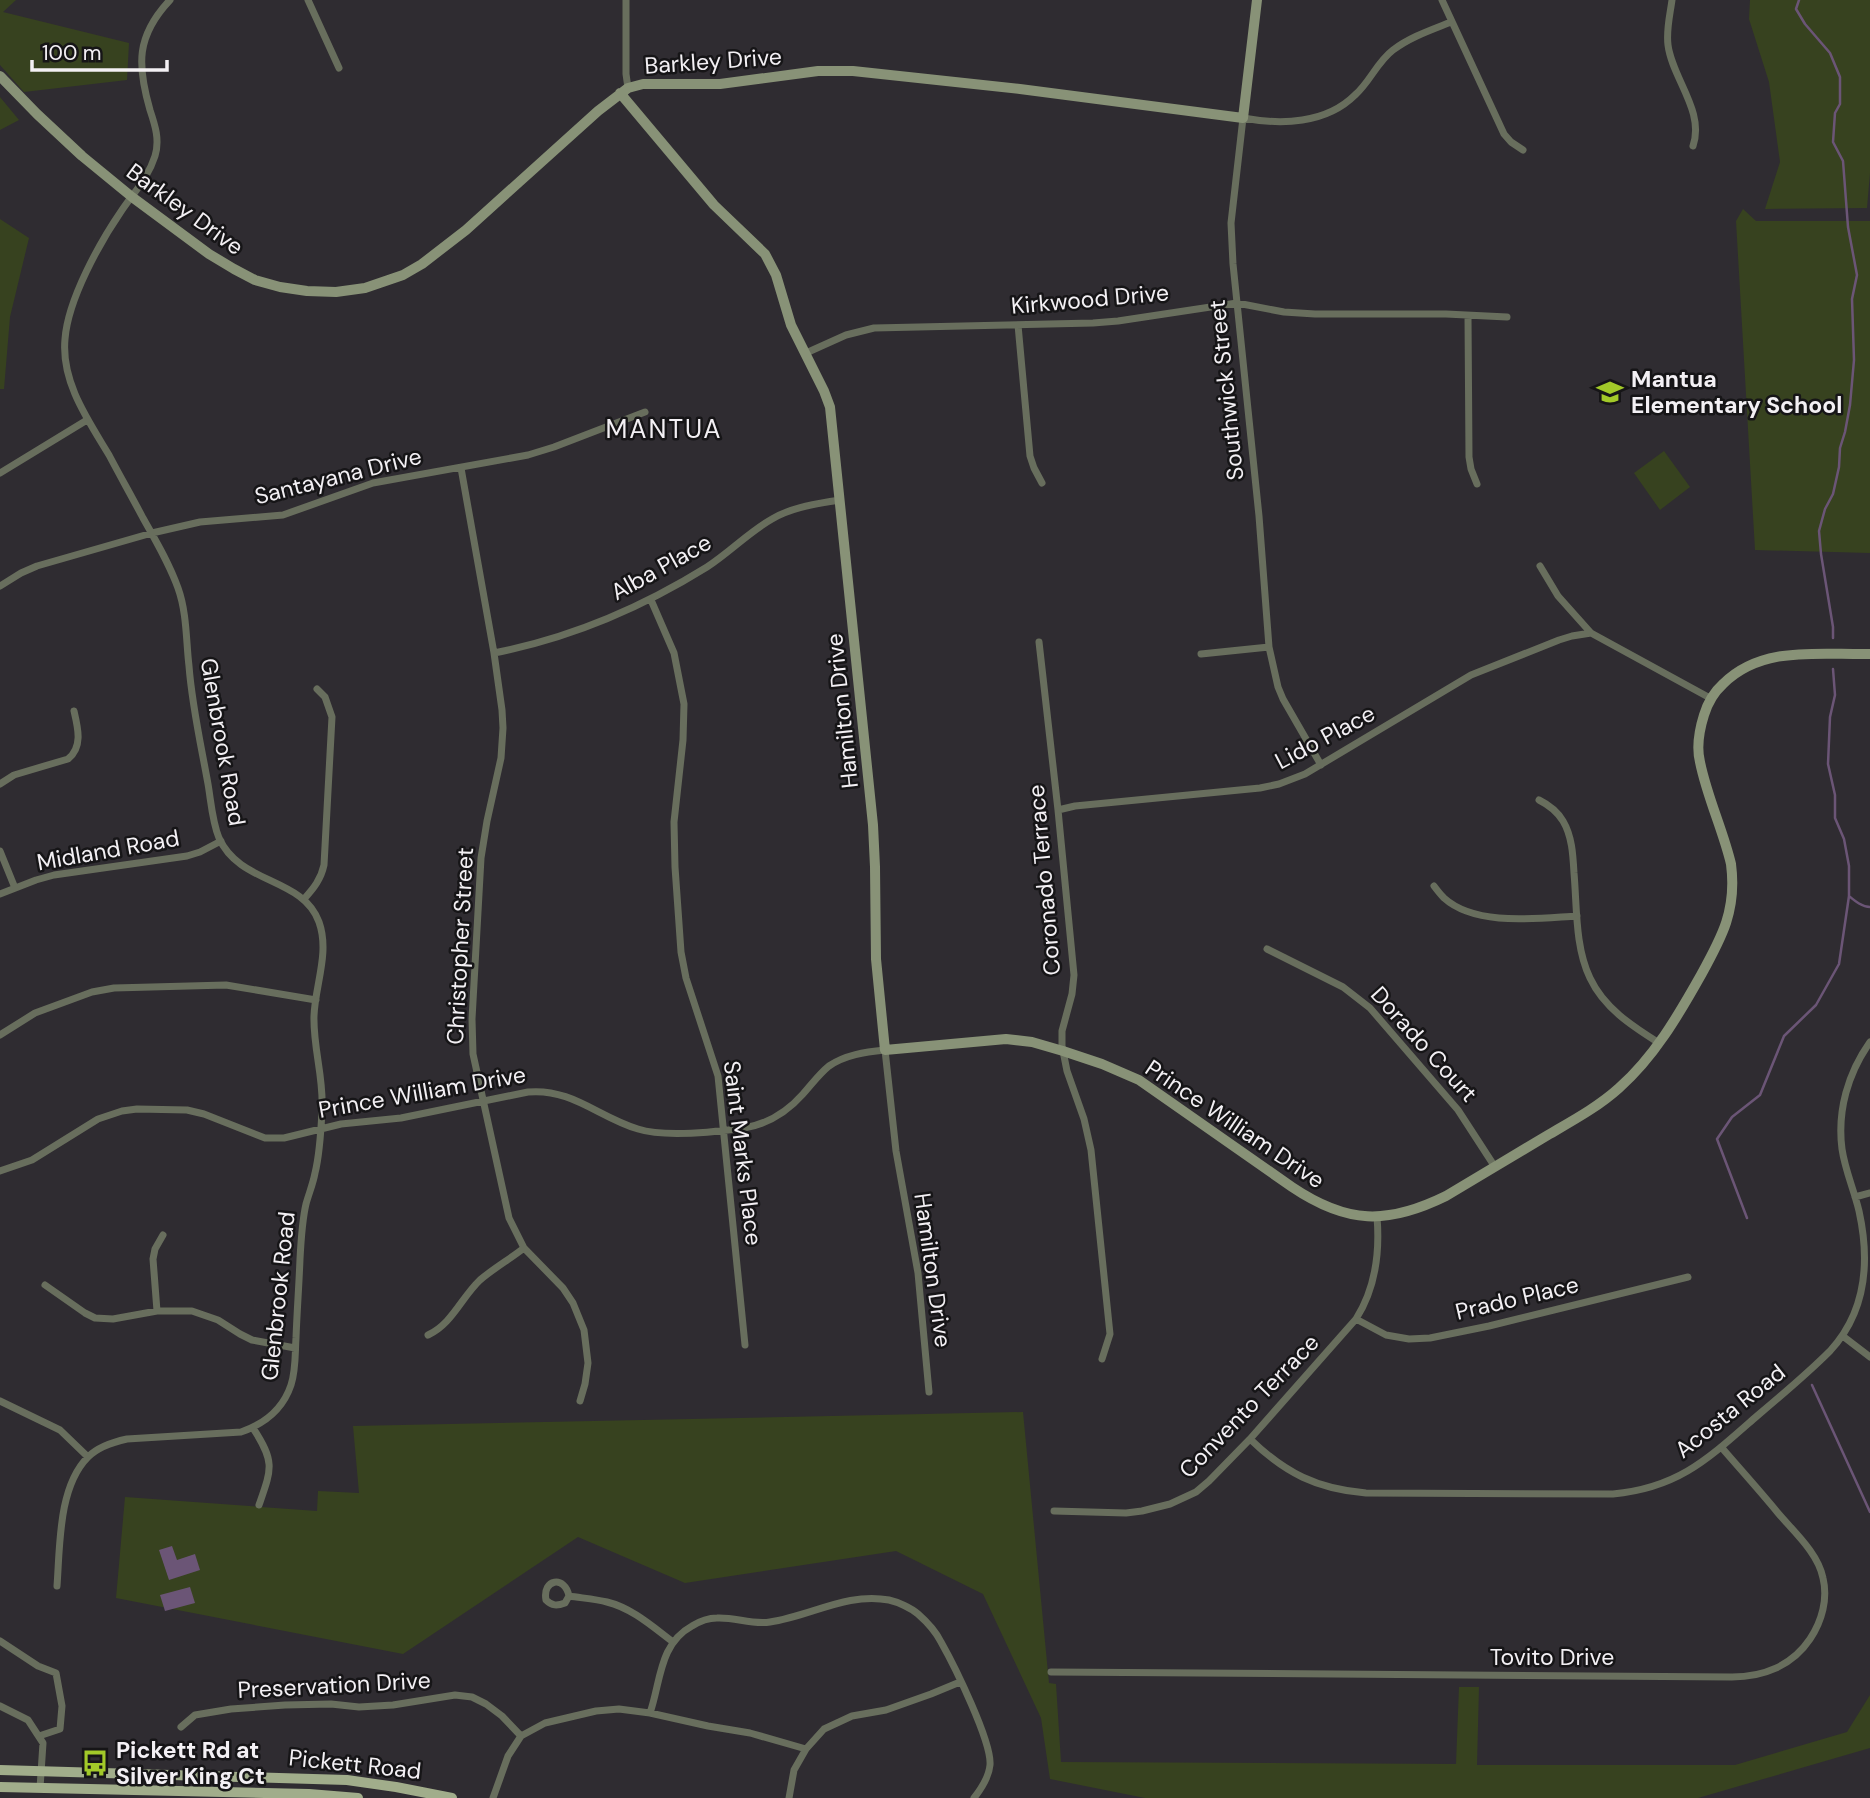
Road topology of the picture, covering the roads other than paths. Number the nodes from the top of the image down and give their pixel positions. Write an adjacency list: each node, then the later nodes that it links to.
1 (170, 0): 14 (street, Glenbrook Road)
2 (308, 0): 8 (street)
3 (626, 0): 10 (street)
4 (1256, 0): 11 (street, Southwick Street)
5 (1442, 0): 7 (street)
6 (1672, 0): 12 (street)
7 (1451, 22): 11 (street, Barkley Drive); 13 (street)
8 (339, 68)
9 (0, 76): 14 (street, Barkley Drive)
10 (624, 91): 11 (street, Barkley Drive); 14 (street, Barkley Drive); 19 (street, Hamilton Drive)
11 (1243, 118): 15 (street, Southwick Street)
12 (1693, 146)
13 (1523, 150)
14 (132, 197): 21 (street, Glenbrook Road)
15 (1237, 303): 16 (street, Kirkwood Drive); 18 (street, Kirkwood Drive); 33 (street, Southwick Street)
16 (1468, 316): 17 (street, Kirkwood Drive); 25 (street)
17 (1507, 317)
18 (1018, 326): 19 (street, Kirkwood Drive); 24 (street)
19 (806, 353): 26 (street, Hamilton Drive)
20 (645, 412): 22 (street, Santayana Drive)
21 (88, 420): 23 (street); 27 (street, Glenbrook Road)
22 (461, 468): 27 (street, Santayana Drive); 34 (street, Christopher Street)
23 (0, 473)
24 (1042, 483)
25 (1477, 484)
26 (839, 500): 30 (street, Alba Place); 56 (street, Hamilton Drive)
27 (152, 533): 29 (street, Santayana Drive); 44 (street, Glenbrook Road)
28 (1540, 566): 31 (street)
29 (0, 586)
30 (651, 600): 34 (street, Alba Place); 60 (street, Saint Marks Place)
31 (1591, 633): 38 (street); 40 (street, Lido Place)
32 (1039, 642): 43 (street, Coronado Terrace)
33 (1269, 647): 35 (street); 40 (street, Southwick Street)
34 (494, 653): 58 (street, Christopher Street)
35 (1201, 653)
36 (1870, 654): 38 (street, Prince William Drive)
37 (317, 689): 49 (street)
38 (1710, 698): 55 (street, Prince William Drive)
39 (74, 711): 41 (street)
40 (1321, 765): 43 (street, Lido Place)
41 (0, 784)
42 (1539, 800): 50 (street)
43 (1058, 810): 57 (street, Coronado Terrace)
44 (221, 841): 47 (street, Midland Road); 49 (street, Glenbrook Road)
45 (0, 851): 47 (street)
46 (1434, 886): 50 (street)
47 (15, 888): 48 (street, Midland Road)
48 (0, 894)
49 (304, 899): 52 (street, Glenbrook Road)
50 (1577, 916): 55 (street)
51 (1267, 948): 61 (street, Dorado Court)
52 (316, 1000): 53 (street); 59 (street, Glenbrook Road)
53 (0, 1035)
54 (1870, 1042): 64 (street, Acosta Road)
55 (1659, 1043): 61 (street, Prince William Drive)
56 (885, 1050): 57 (street, Prince William Drive); 60 (street, Prince William Drive); 78 (street, Hamilton Drive)
57 (1063, 1051): 65 (street, Prince William Drive); 77 (street, Coronado Terrace)
58 (483, 1101): 59 (street, Prince William Drive); 60 (street, Prince William Drive); 67 (street, Christopher Street)
59 (320, 1129): 62 (street, Prince William Drive); 75 (street, Glenbrook Road)
60 (724, 1130): 74 (street, Saint Marks Place)
61 (1495, 1167): 65 (street, Prince William Drive)
62 (0, 1171)
63 (1870, 1193): 64 (street)
64 (1855, 1197): 73 (street, Acosta Road)
65 (1377, 1217): 71 (street, Convento Terrace)
66 (163, 1235): 70 (street)
67 (524, 1248): 72 (street); 80 (street, Christopher Street)
68 (1688, 1277): 71 (street, Prado Place)
69 (45, 1285): 70 (street)
70 (157, 1311): 75 (street)
71 (1356, 1320): 82 (street, Convento Terrace)
72 (428, 1335)
73 (1844, 1337): 76 (street); 83 (street, Acosta Road)
74 (745, 1345)
75 (295, 1348): 81 (street, Glenbrook Road)
76 (1870, 1357)
77 (1102, 1359)
78 (929, 1392)
79 (0, 1401): 84 (street)
80 (580, 1401)
81 (253, 1427): 84 (street, Glenbrook Road); 85 (street)
82 (1250, 1439): 83 (street, Acosta Road); 86 (street, Convento Terrace)
83 (1722, 1448): 91 (street, Tovito Drive)
84 (88, 1457): 87 (street)
85 (259, 1506)
86 (1054, 1511)
87 (57, 1586)
88 (569, 1596): 90 (street)
89 (0, 1641): 96 (street)
90 (673, 1642): 92 (street); 94 (street)
91 (1051, 1672)
92 (960, 1682): 98 (street); 107 (street)
93 (0, 1706): 96 (street)
94 (650, 1713): 97 (street); 98 (street)
95 (181, 1727): 97 (street, Preservation Drive)
96 (38, 1736): 100 (street)
97 (521, 1736): 105 (street)
98 (806, 1749): 106 (street)
99 (0, 1770): 100 (main road, Pickett Road)
100 (42, 1771): 102 (street); 104 (main road, Pickett Road)
101 (0, 1787): 102 (main road, Pickett Road)
102 (40, 1788): 103 (main road, Pickett Road)
103 (358, 1798)
104 (452, 1798)
105 (494, 1798)
106 (789, 1798)
107 (974, 1798)

